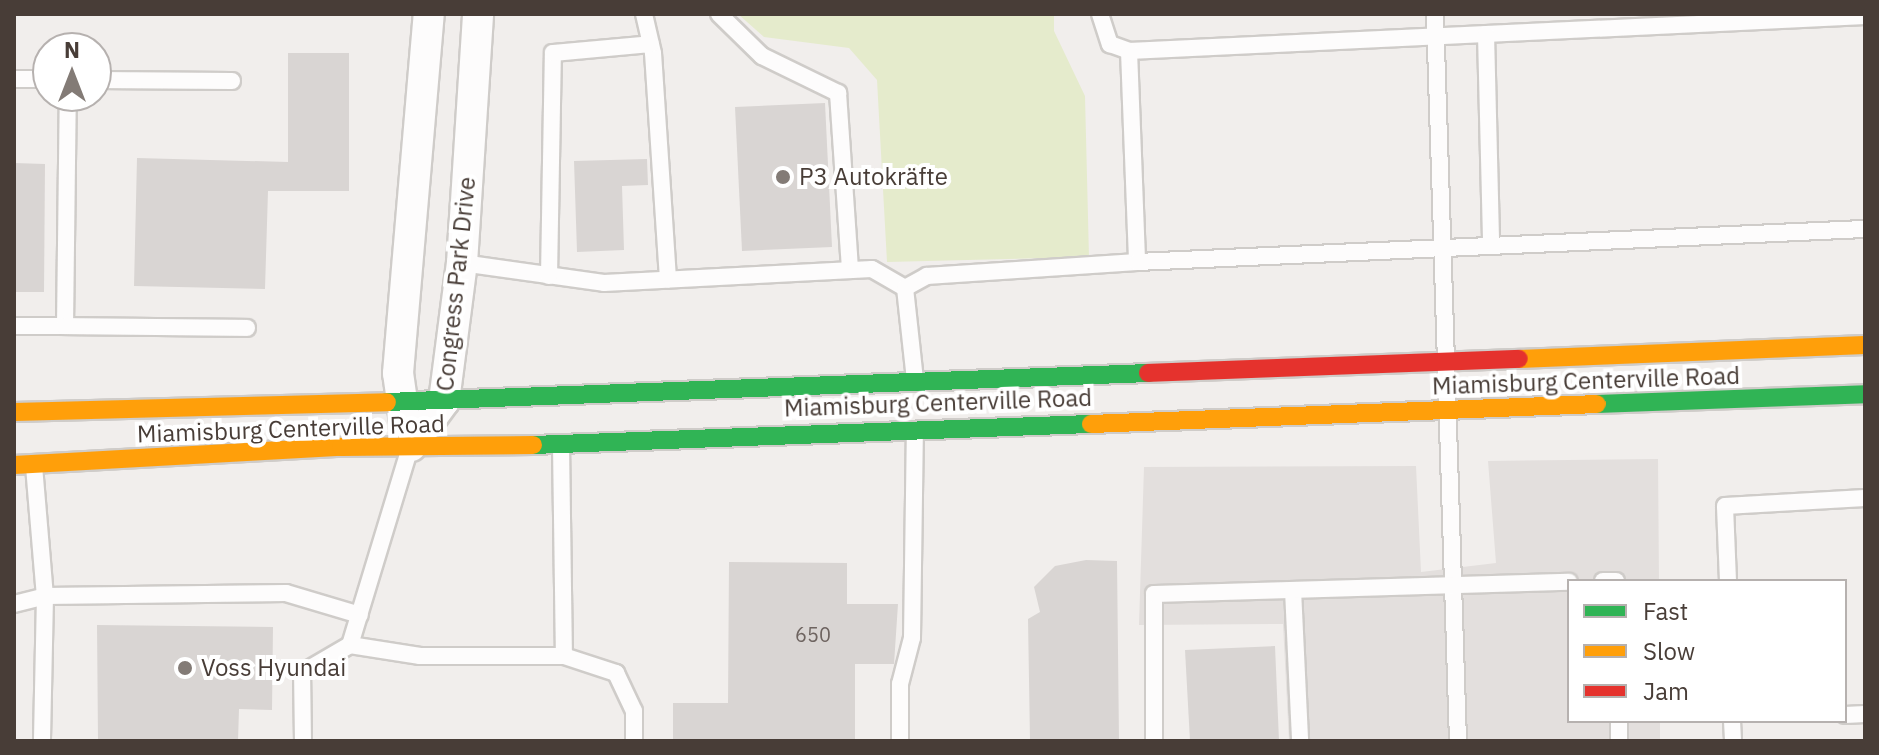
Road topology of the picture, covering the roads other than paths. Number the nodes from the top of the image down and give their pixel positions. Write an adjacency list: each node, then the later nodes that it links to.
1 (429, 14): 30 (street, Congress Park Drive)
2 (478, 14): 19 (street, Congress Park Drive)
3 (644, 14): 10 (lane)
4 (719, 14): 20 (lane)
5 (1100, 14): 11 (lane)
6 (1435, 14): 9 (lane)
7 (1865, 16): 8 (lane)
8 (1486, 34): 9 (lane); 16 (lane)
9 (1437, 36): 11 (lane); 17 (lane)
10 (651, 44): 21 (lane); 22 (lane)
11 (1129, 51): 18 (lane)
12 (112, 80): 13 (lane)
13 (232, 81)
14 (68, 112): 25 (lane)
15 (1865, 229): 16 (lane)
16 (1491, 243): 17 (lane)
17 (1444, 245): 18 (lane); 28 (lane)
18 (1137, 262): 23 (lane)
19 (462, 263): 21 (lane); 31 (street, Congress Park Drive)
20 (850, 270): 22 (lane); 23 (lane)
21 (549, 276): 22 (lane)
22 (668, 280)
23 (905, 288): 32 (lane)
24 (14, 326): 25 (lane)
25 (65, 326): 26 (lane)
26 (247, 328)
27 (1865, 345): 28 (main road, Miamisburg Centerville Road)
28 (1448, 359): 32 (main road, Miamisburg Centerville Road); 33 (lane)
29 (1865, 394): 33 (main road, Miamisburg Centerville Road)
30 (400, 401): 31 (main road, Miamisburg Centerville Road); 34 (main road, Miamisburg Centerville Road); 36 (street, Congress Park Drive)
31 (444, 401): 32 (main road, Miamisburg Centerville Road); 36 (street, Congress Park Drive)
32 (915, 403): 33 (main road, Miamisburg Centerville Road); 35 (main road, Miamisburg Centerville Road); 52 (lane)
33 (1449, 410): 42 (lane)
34 (14, 412)
35 (561, 443): 36 (main road, Miamisburg Centerville Road); 48 (lane)
36 (411, 446): 37 (main road, Miamisburg Centerville Road); 46 (lane)
37 (34, 464): 38 (main road, Miamisburg Centerville Road); 44 (lane)
38 (14, 465)
39 (1865, 498): 40 (lane)
40 (1728, 579)
41 (1567, 582): 42 (lane)
42 (1453, 585): 43 (lane); 55 (lane)
43 (1293, 590): 53 (lane); 54 (lane)
44 (45, 596): 45 (lane); 46 (lane); 49 (lane)
45 (14, 604)
46 (360, 615): 47 (lane)
47 (350, 645): 48 (lane); 50 (lane)
48 (564, 656): 51 (lane)
49 (42, 741)
50 (303, 741)
51 (634, 741)
52 (900, 741)
53 (1154, 741)
54 (1300, 741)
55 (1458, 741)

